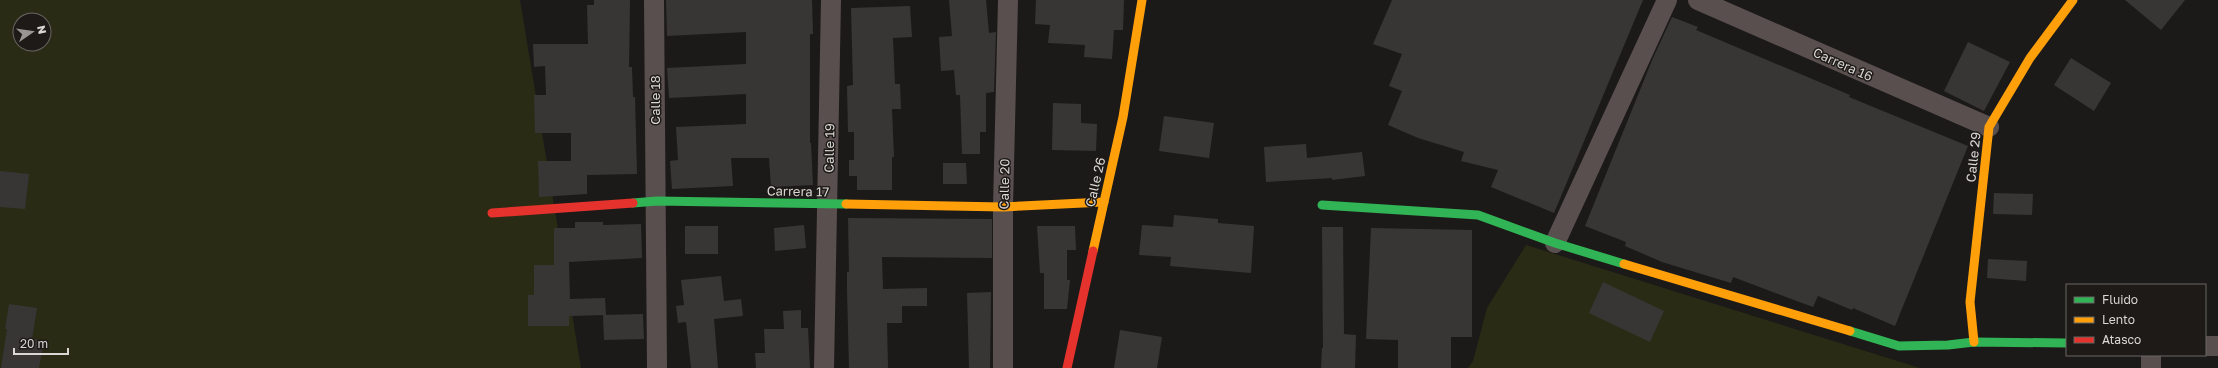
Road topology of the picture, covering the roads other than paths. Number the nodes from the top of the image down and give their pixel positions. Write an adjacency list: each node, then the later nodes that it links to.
1 (654, 0): 9 (street, Calle 18)
2 (831, 0): 11 (street, Calle 19)
3 (1008, 0): 13 (street, Calle 20)
4 (1142, 0): 10 (street, Calle 26)
5 (1667, 0): 15 (street)
6 (1698, 0): 8 (street, Carrera 16)
7 (2073, 0): 8 (street, Calle 29)
8 (1989, 127): 16 (street, Calle 29)
9 (656, 201): 11 (street, Carrera 17); 14 (street, Carrera 17); 21 (street, Calle 18)
10 (1104, 202): 13 (street, Carrera 17); 24 (street, Calle 26)
11 (828, 205): 13 (street, Carrera 17); 22 (street, Calle 19)
12 (1322, 205): 15 (street)
13 (1003, 207): 23 (street, Calle 20)
14 (492, 213)
15 (1555, 244): 16 (street)
16 (1974, 342): 17 (street)
17 (2066, 343)
18 (2206, 346): 19 (street)
19 (2218, 346)
20 (2151, 356): 25 (street)
21 (658, 368)
22 (824, 368)
23 (1004, 368)
24 (1067, 368)
25 (2151, 368)

